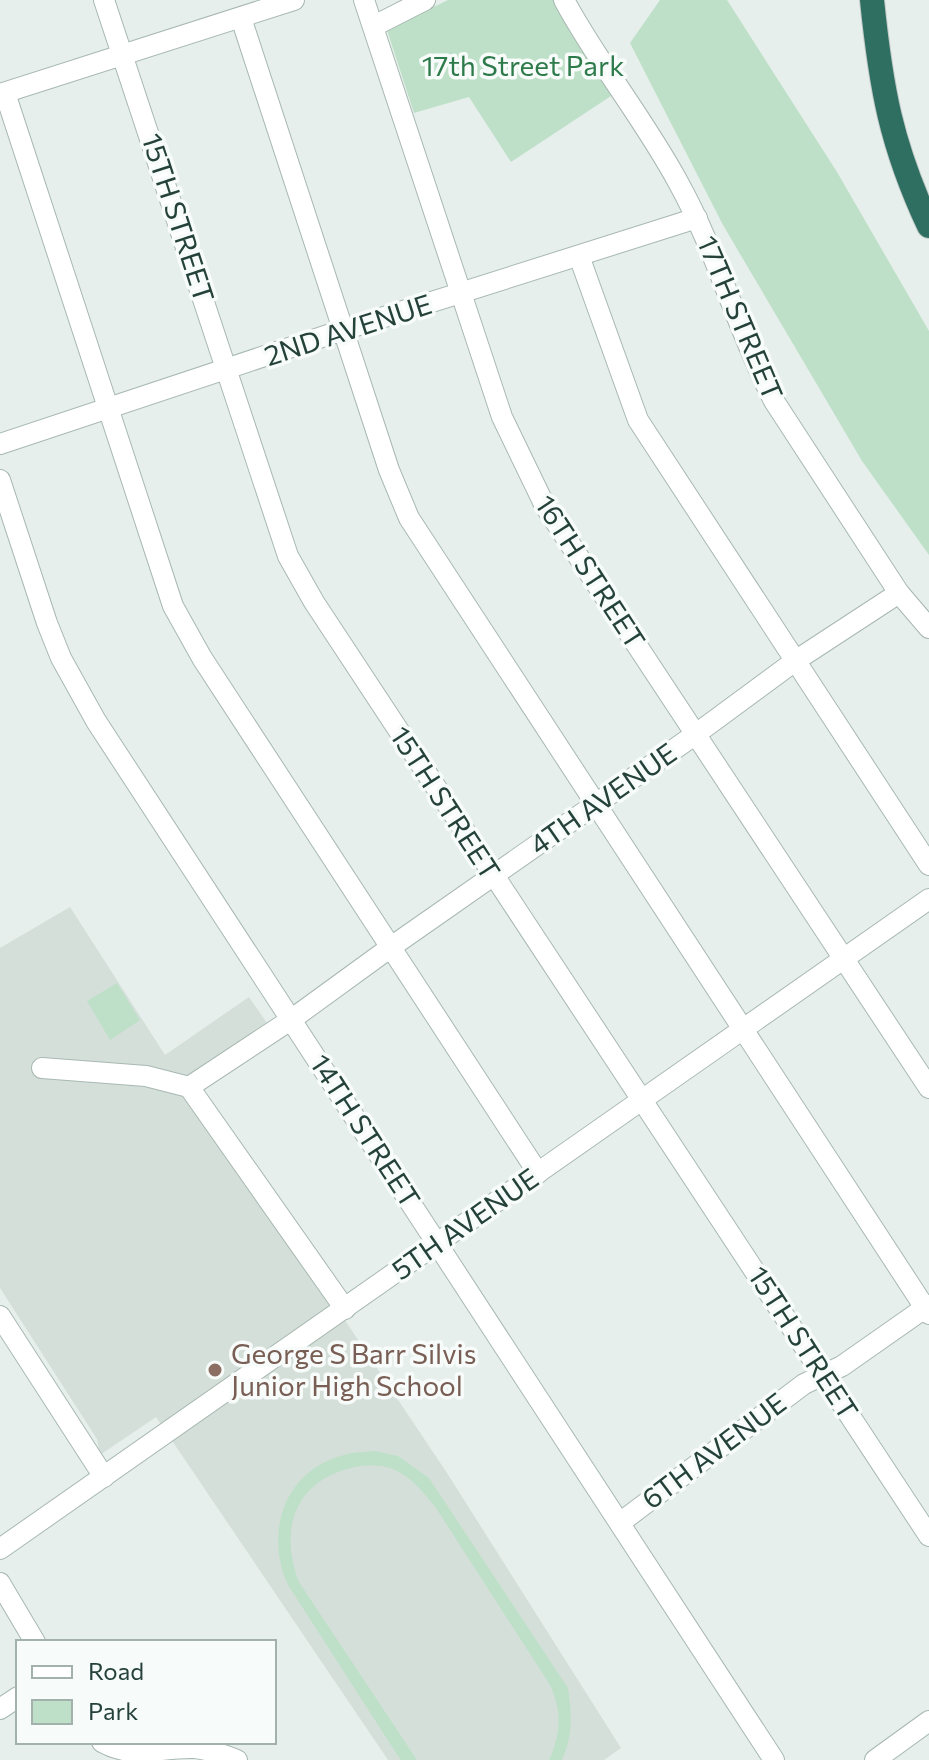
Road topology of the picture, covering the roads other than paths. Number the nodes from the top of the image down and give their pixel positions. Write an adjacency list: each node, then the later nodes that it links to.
1 (104, 0): 9 (street, 15TH STREET)
2 (294, 0): 7 (street)
3 (364, 0): 8 (street, 16TH STREET)
4 (425, 0): 8 (street)
5 (564, 0): 11 (street, 17TH STREET)
6 (872, 0): 12 (highway)
7 (241, 18): 9 (street); 15 (street)
8 (374, 26): 14 (street, 16TH STREET)
9 (124, 54): 10 (street); 16 (street, 15TH STREET)
10 (2, 93): 17 (street)
11 (697, 218): 13 (street, 2ND AVENUE); 20 (street, 17TH STREET)
12 (929, 226)
13 (579, 256): 14 (street, 2ND AVENUE); 22 (street)
14 (462, 293): 15 (street, 2ND AVENUE); 23 (street, 16TH STREET)
15 (343, 330): 16 (street, 2ND AVENUE); 24 (street)
16 (228, 370): 17 (street, 2ND AVENUE); 26 (street, 15TH STREET)
17 (109, 409): 18 (street, 2ND AVENUE); 28 (street)
18 (0, 444)
19 (0, 480): 30 (street, 14TH STREET)
20 (899, 593): 21 (street, 17TH STREET); 22 (street, 4TH AVENUE)
21 (929, 628)
22 (795, 661): 23 (street, 4TH AVENUE); 25 (street)
23 (696, 734): 24 (street, 4TH AVENUE); 29 (street, 16TH STREET)
24 (594, 804): 26 (street, 4TH AVENUE); 31 (street)
25 (929, 865)
26 (492, 876): 28 (street, 4TH AVENUE); 35 (street, 15TH STREET)
27 (929, 899): 29 (street, 5TH AVENUE)
28 (391, 947): 30 (street, 4TH AVENUE); 36 (street)
29 (844, 960): 31 (street, 5TH AVENUE); 34 (street, 16TH STREET)
30 (292, 1019): 33 (street, 4TH AVENUE); 37 (street, 14TH STREET)
31 (741, 1030): 35 (street, 5TH AVENUE); 39 (street)
32 (42, 1068): 33 (street)
33 (189, 1087): 38 (street)
34 (929, 1088)
35 (640, 1100): 36 (street, 5TH AVENUE); 41 (street, 15TH STREET)
36 (538, 1173): 37 (street, 5TH AVENUE)
37 (438, 1243): 38 (street, 5TH AVENUE); 43 (street, 14TH STREET)
38 (345, 1309): 42 (street, 5TH AVENUE)
39 (928, 1309): 41 (street, 6TH AVENUE)
40 (0, 1316): 42 (street)
41 (824, 1375): 43 (street, 6TH AVENUE); 44 (street, 15TH STREET)
42 (104, 1477): 45 (street, 5TH AVENUE)
43 (621, 1522): 51 (street, 14TH STREET)
44 (929, 1536)
45 (0, 1549)
46 (0, 1583): 47 (street)
47 (34, 1640)
48 (929, 1721): 52 (street)
49 (107, 1744): 50 (street)
50 (237, 1760)
51 (774, 1760)
52 (875, 1760)

